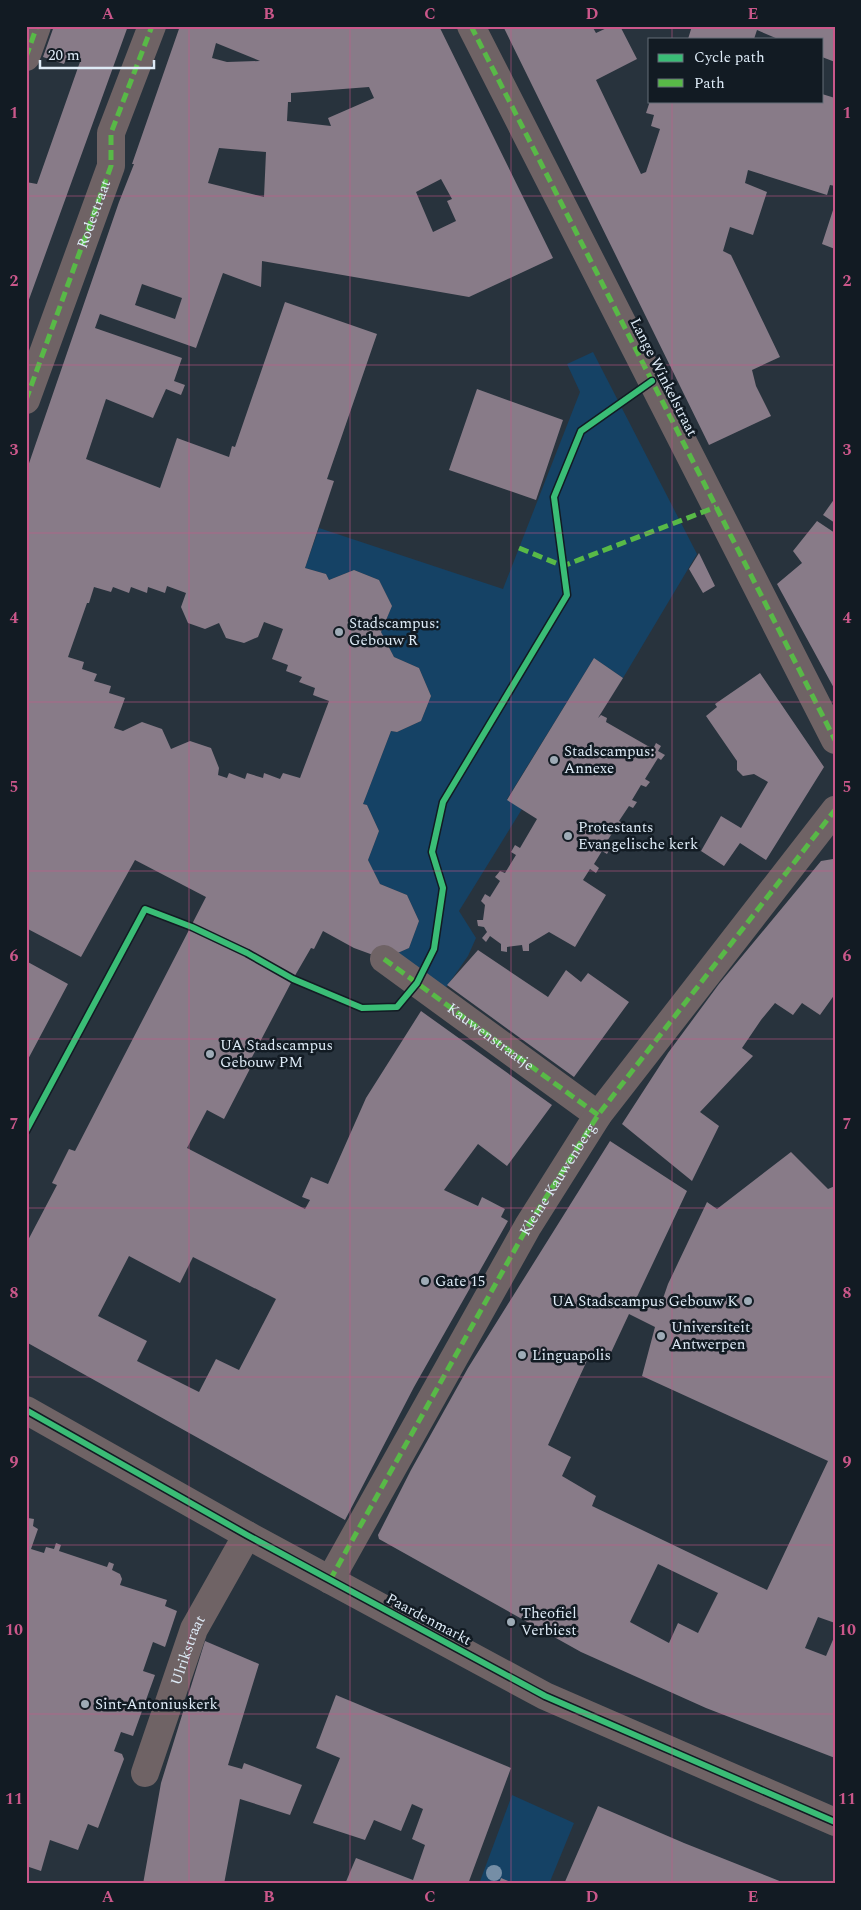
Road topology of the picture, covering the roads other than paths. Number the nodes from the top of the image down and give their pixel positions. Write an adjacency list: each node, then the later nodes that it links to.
1 (37, 26): 4 (street)
2 (152, 26): 5 (street, Rodestraat)
3 (471, 26): 6 (street, Lange Winkelstraat)
4 (26, 57)
5 (26, 400)
6 (835, 740)
7 (835, 810): 9 (street, Kleine Kauwenberg)
8 (384, 959): 9 (street, Kauwenstraatje)
9 (598, 1115): 12 (street, Kleine Kauwenberg)
10 (26, 1410): 11 (street, Paardenmarkt)
11 (247, 1535): 12 (street, Paardenmarkt); 13 (street, Ulrikstraat)
12 (330, 1580): 14 (street, Paardenmarkt)
13 (146, 1773)
14 (835, 1822)

